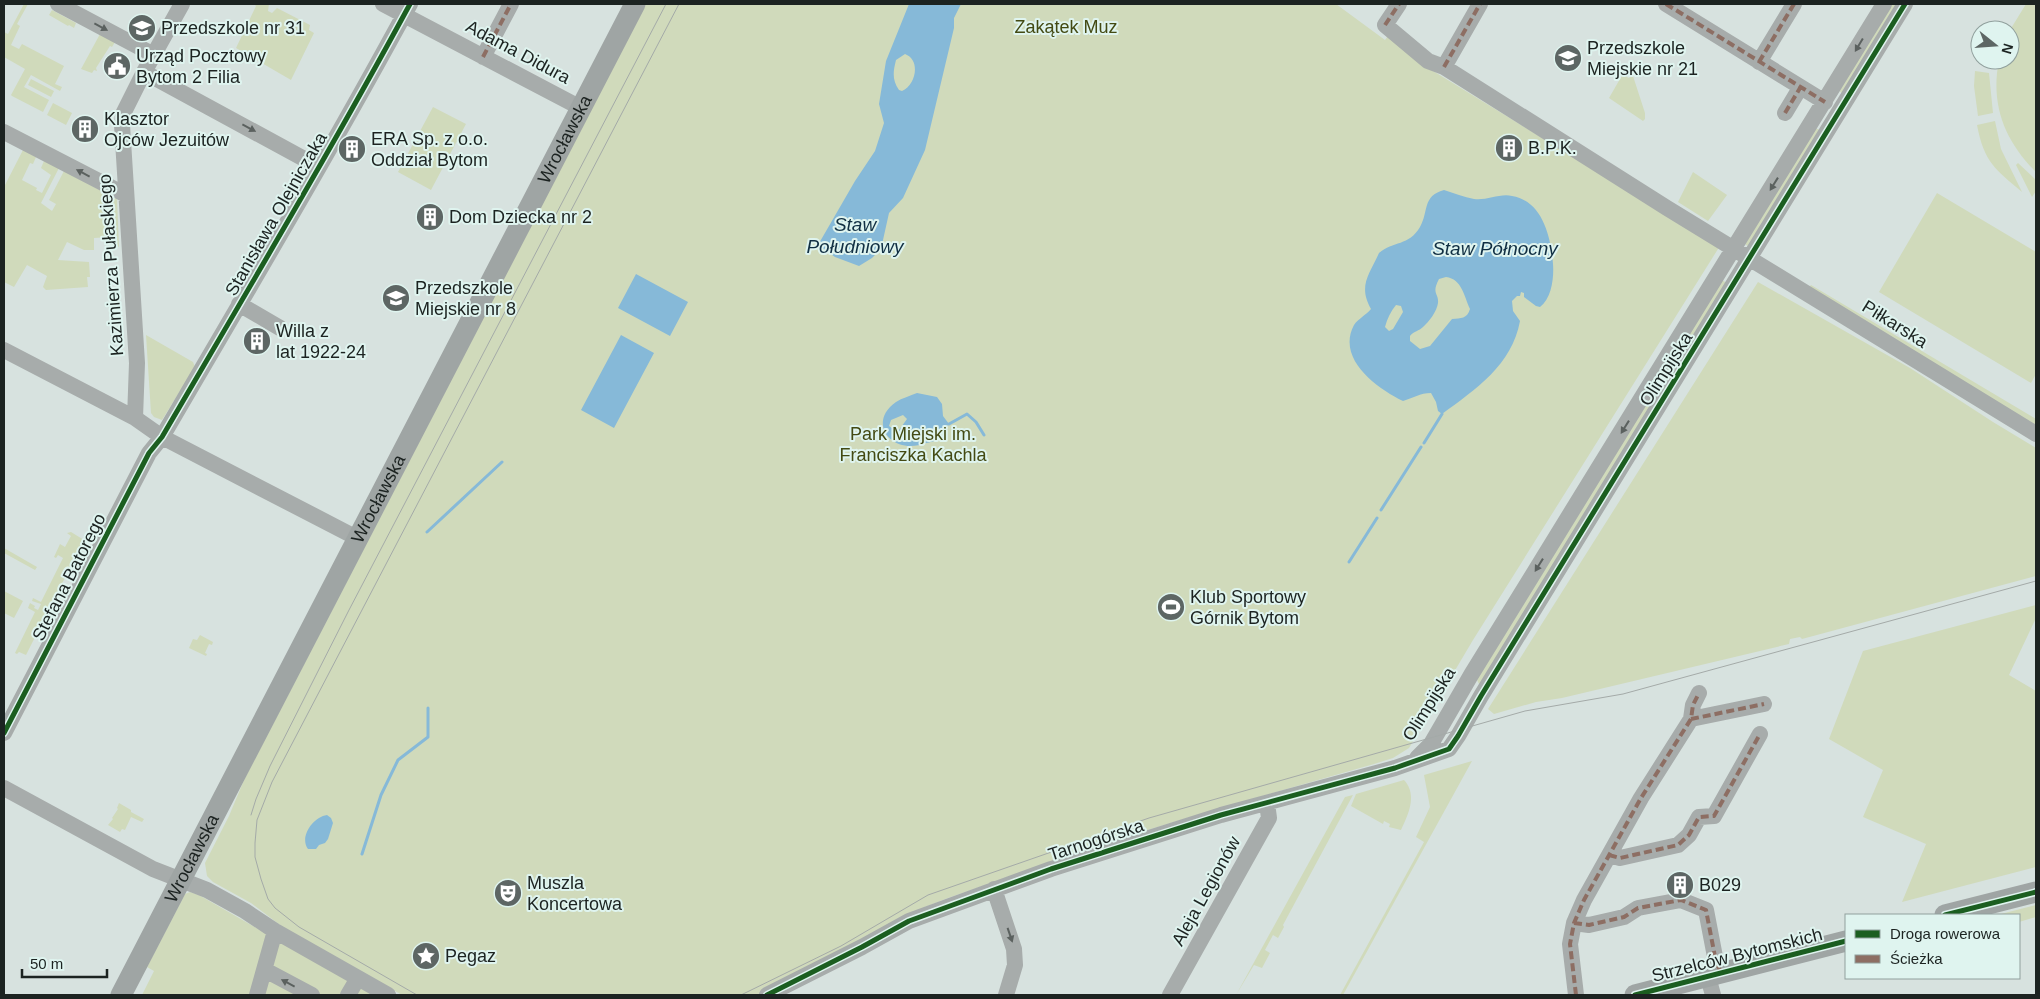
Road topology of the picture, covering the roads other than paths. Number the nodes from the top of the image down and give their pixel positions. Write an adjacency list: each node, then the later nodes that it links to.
1 (58, 4): 13 (street, one-way to 13)
2 (182, 4): 13 (street, Kazimierza Pułaskiego)
3 (383, 4): 12 (street, Adama Didura)
4 (511, 4): 14 (street)
5 (635, 4): 20 (main road, Wrocławska)
6 (1399, 4): 16 (street, Piłkarska)
7 (1480, 4): 16 (street)
8 (1666, 4): 15 (street)
9 (1794, 4): 15 (street)
10 (1884, 4): 19 (street, Olimpijska, one-way to 19)
11 (1905, 4): 23 (street, Olimpijska)
12 (407, 9): 14 (street, Adama Didura); 25 (street, Stanisława Olejniczaka)
13 (154, 55): 17 (street, Kazimierza Pułaskiego)
14 (483, 57): 20 (street, Adama Didura)
15 (1760, 62): 18 (street)
16 (1444, 67): 27 (street, Piłkarska)
17 (144, 72): 25 (street, one-way to 25); 26 (street, Kazimierza Pułaskiego)
18 (1800, 88): 19 (street); 21 (street)
19 (1824, 102): 22 (street, Olimpijska)
20 (581, 108): 35 (main road, Wrocławska)
21 (1785, 113)
22 (1813, 120): 23 (street); 27 (street, Olimpijska, one-way to 27)
23 (1829, 129): 28 (street, Olimpijska)
24 (4, 132): 26 (street, one-way to 24)
25 (320, 167): 29 (street, Stanisława Olejniczaka)
26 (126, 195): 32 (street, Kazimierza Pułaskiego)
27 (1734, 248): 28 (street, Piłkarska); 42 (street, Olimpijska, one-way to 42)
28 (1750, 258): 33 (street, Piłkarska); 41 (street, Olimpijska)
29 (239, 304): 30 (street); 34 (street, Stanisława Olejniczaka)
30 (280, 328)
31 (4, 350): 32 (street)
32 (136, 418): 34 (street)
33 (2036, 434)
34 (162, 437): 35 (street); 39 (street, Stefana Batorego)
35 (357, 538): 46 (main road, Wrocławska)
36 (1699, 693): 38 (street)
37 (1764, 704): 38 (street)
38 (1691, 719): 45 (street)
39 (4, 733)
40 (1760, 734): 45 (street)
41 (1449, 749): 42 (street, Tarnogórska)
42 (1416, 760): 44 (street, Tarnogórska)
43 (4, 788): 46 (street)
44 (1267, 803): 47 (street, Tarnogórska); 63 (street, Aleja Legionów)
45 (1609, 855): 50 (street)
46 (180, 880): 51 (street); 56 (main road, Wrocławska)
47 (994, 889): 61 (street, Tarnogórska); 62 (street, one-way to 62)
48 (2036, 892): 49 (main road)
49 (1949, 914)
50 (1574, 923): 55 (street); 64 (street)
51 (274, 931): 53 (street); 54 (street)
52 (1845, 941): 55 (main road, Strzelców Bytomskich)
53 (264, 970): 57 (street); 58 (street, one-way to 53)
54 (358, 978): 59 (street); 60 (street)
55 (1714, 982): 65 (main road, Strzelców Bytomskich)
56 (121, 995)
57 (257, 995)
58 (312, 995)
59 (348, 995)
60 (388, 995)
61 (767, 995)
62 (1006, 995)
63 (1170, 995)
64 (1576, 995)
65 (1635, 995)

